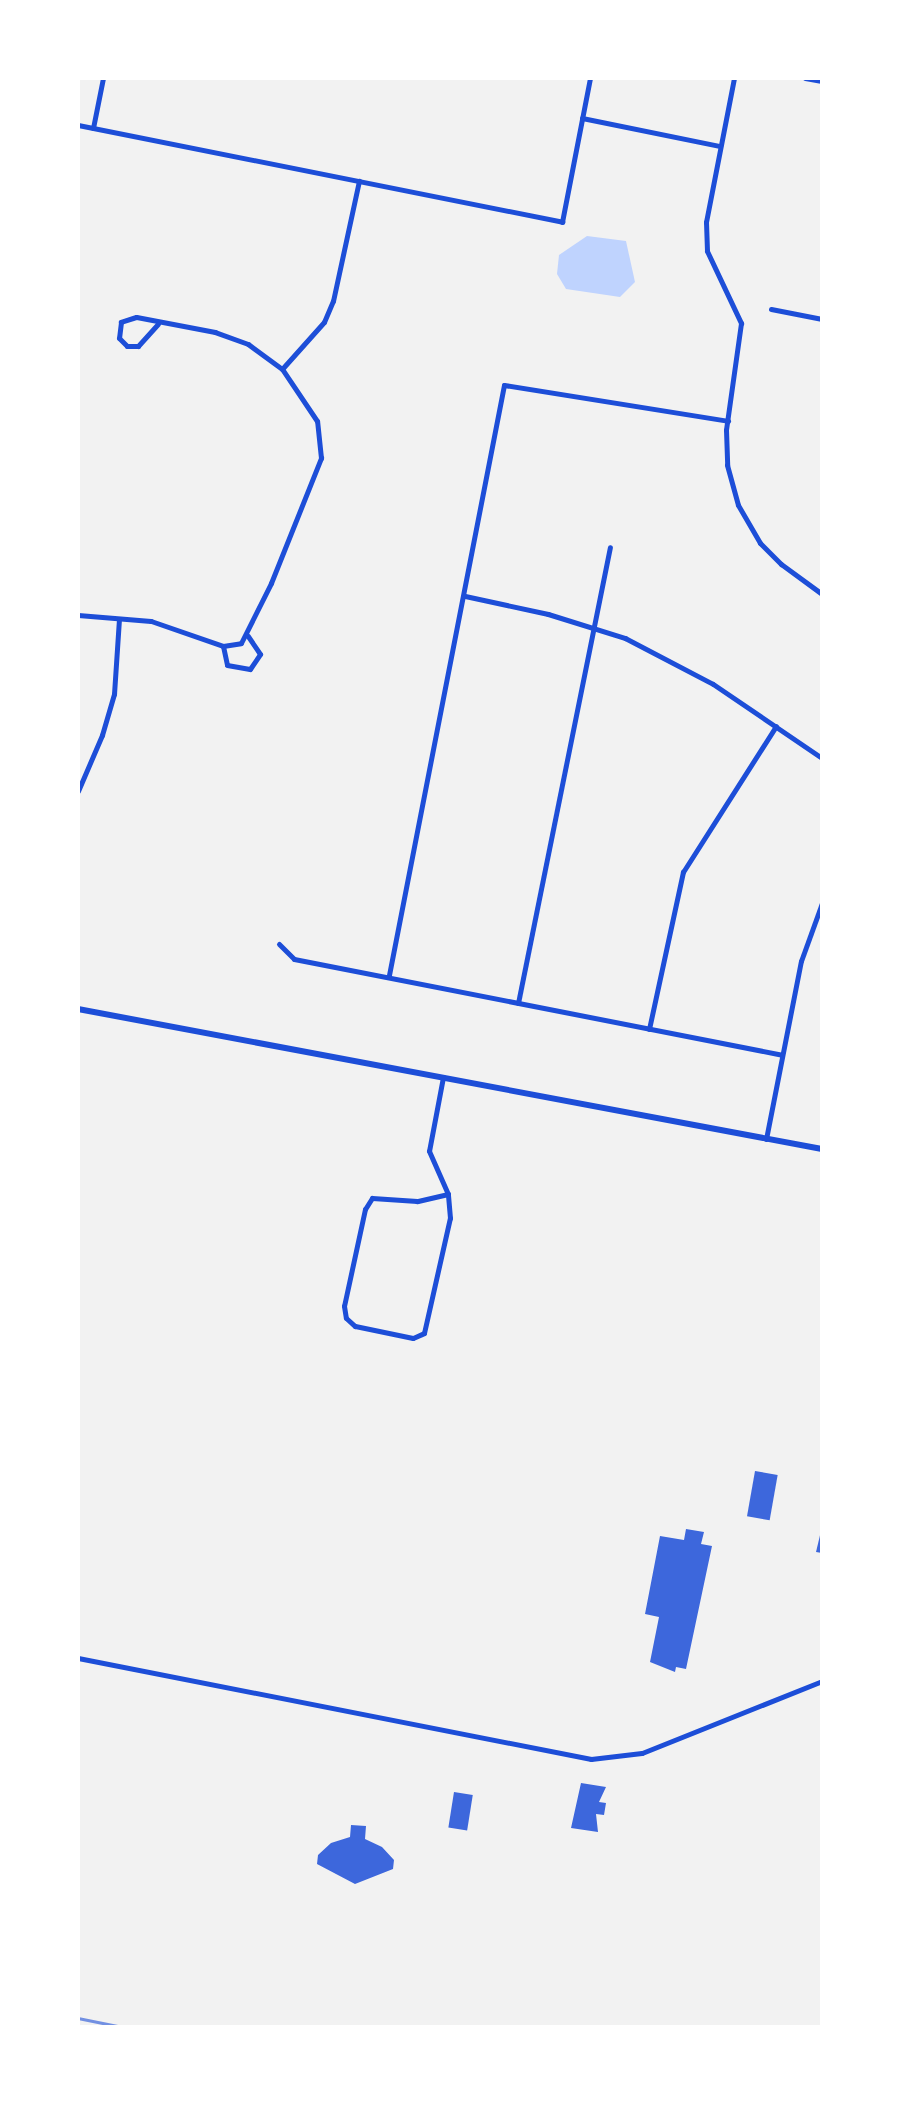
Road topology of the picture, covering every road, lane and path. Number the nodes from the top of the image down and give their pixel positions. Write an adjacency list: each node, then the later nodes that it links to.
1 (102, 78): 8 (street)
2 (590, 78): 6 (street)
3 (734, 78): 9 (street)
4 (806, 78): 5 (street)
5 (822, 81)
6 (582, 118): 9 (street); 10 (street)
7 (78, 125): 8 (street)
8 (92, 128): 10 (street)
9 (720, 146): 15 (street)
10 (359, 181): 14 (street)
11 (771, 309): 12 (street)
12 (822, 319)
13 (158, 324): 13 (street); 14 (street)
14 (282, 368): 22 (street)
15 (728, 421): 17 (street); 18 (street)
16 (610, 547): 21 (street)
17 (822, 594)
18 (465, 596): 21 (street); 29 (street)
19 (78, 616): 20 (street)
20 (120, 620): 23 (street); 26 (street)
21 (594, 627): 24 (street); 30 (street)
22 (248, 636): 23 (street); 23 (street)
23 (223, 646)
24 (776, 726): 25 (street); 32 (street)
25 (822, 758)
26 (78, 792)
27 (822, 903): 33 (street)
28 (279, 944): 29 (street)
29 (389, 976): 30 (street)
30 (518, 1003): 32 (street)
31 (78, 1009): 34 (street)
32 (649, 1029): 33 (street)
33 (782, 1055): 35 (street)
34 (443, 1077): 35 (street); 37 (street)
35 (766, 1139): 36 (street)
36 (822, 1149)
37 (448, 1194): 37 (street)
38 (78, 1658): 39 (street)
39 (822, 1681)

